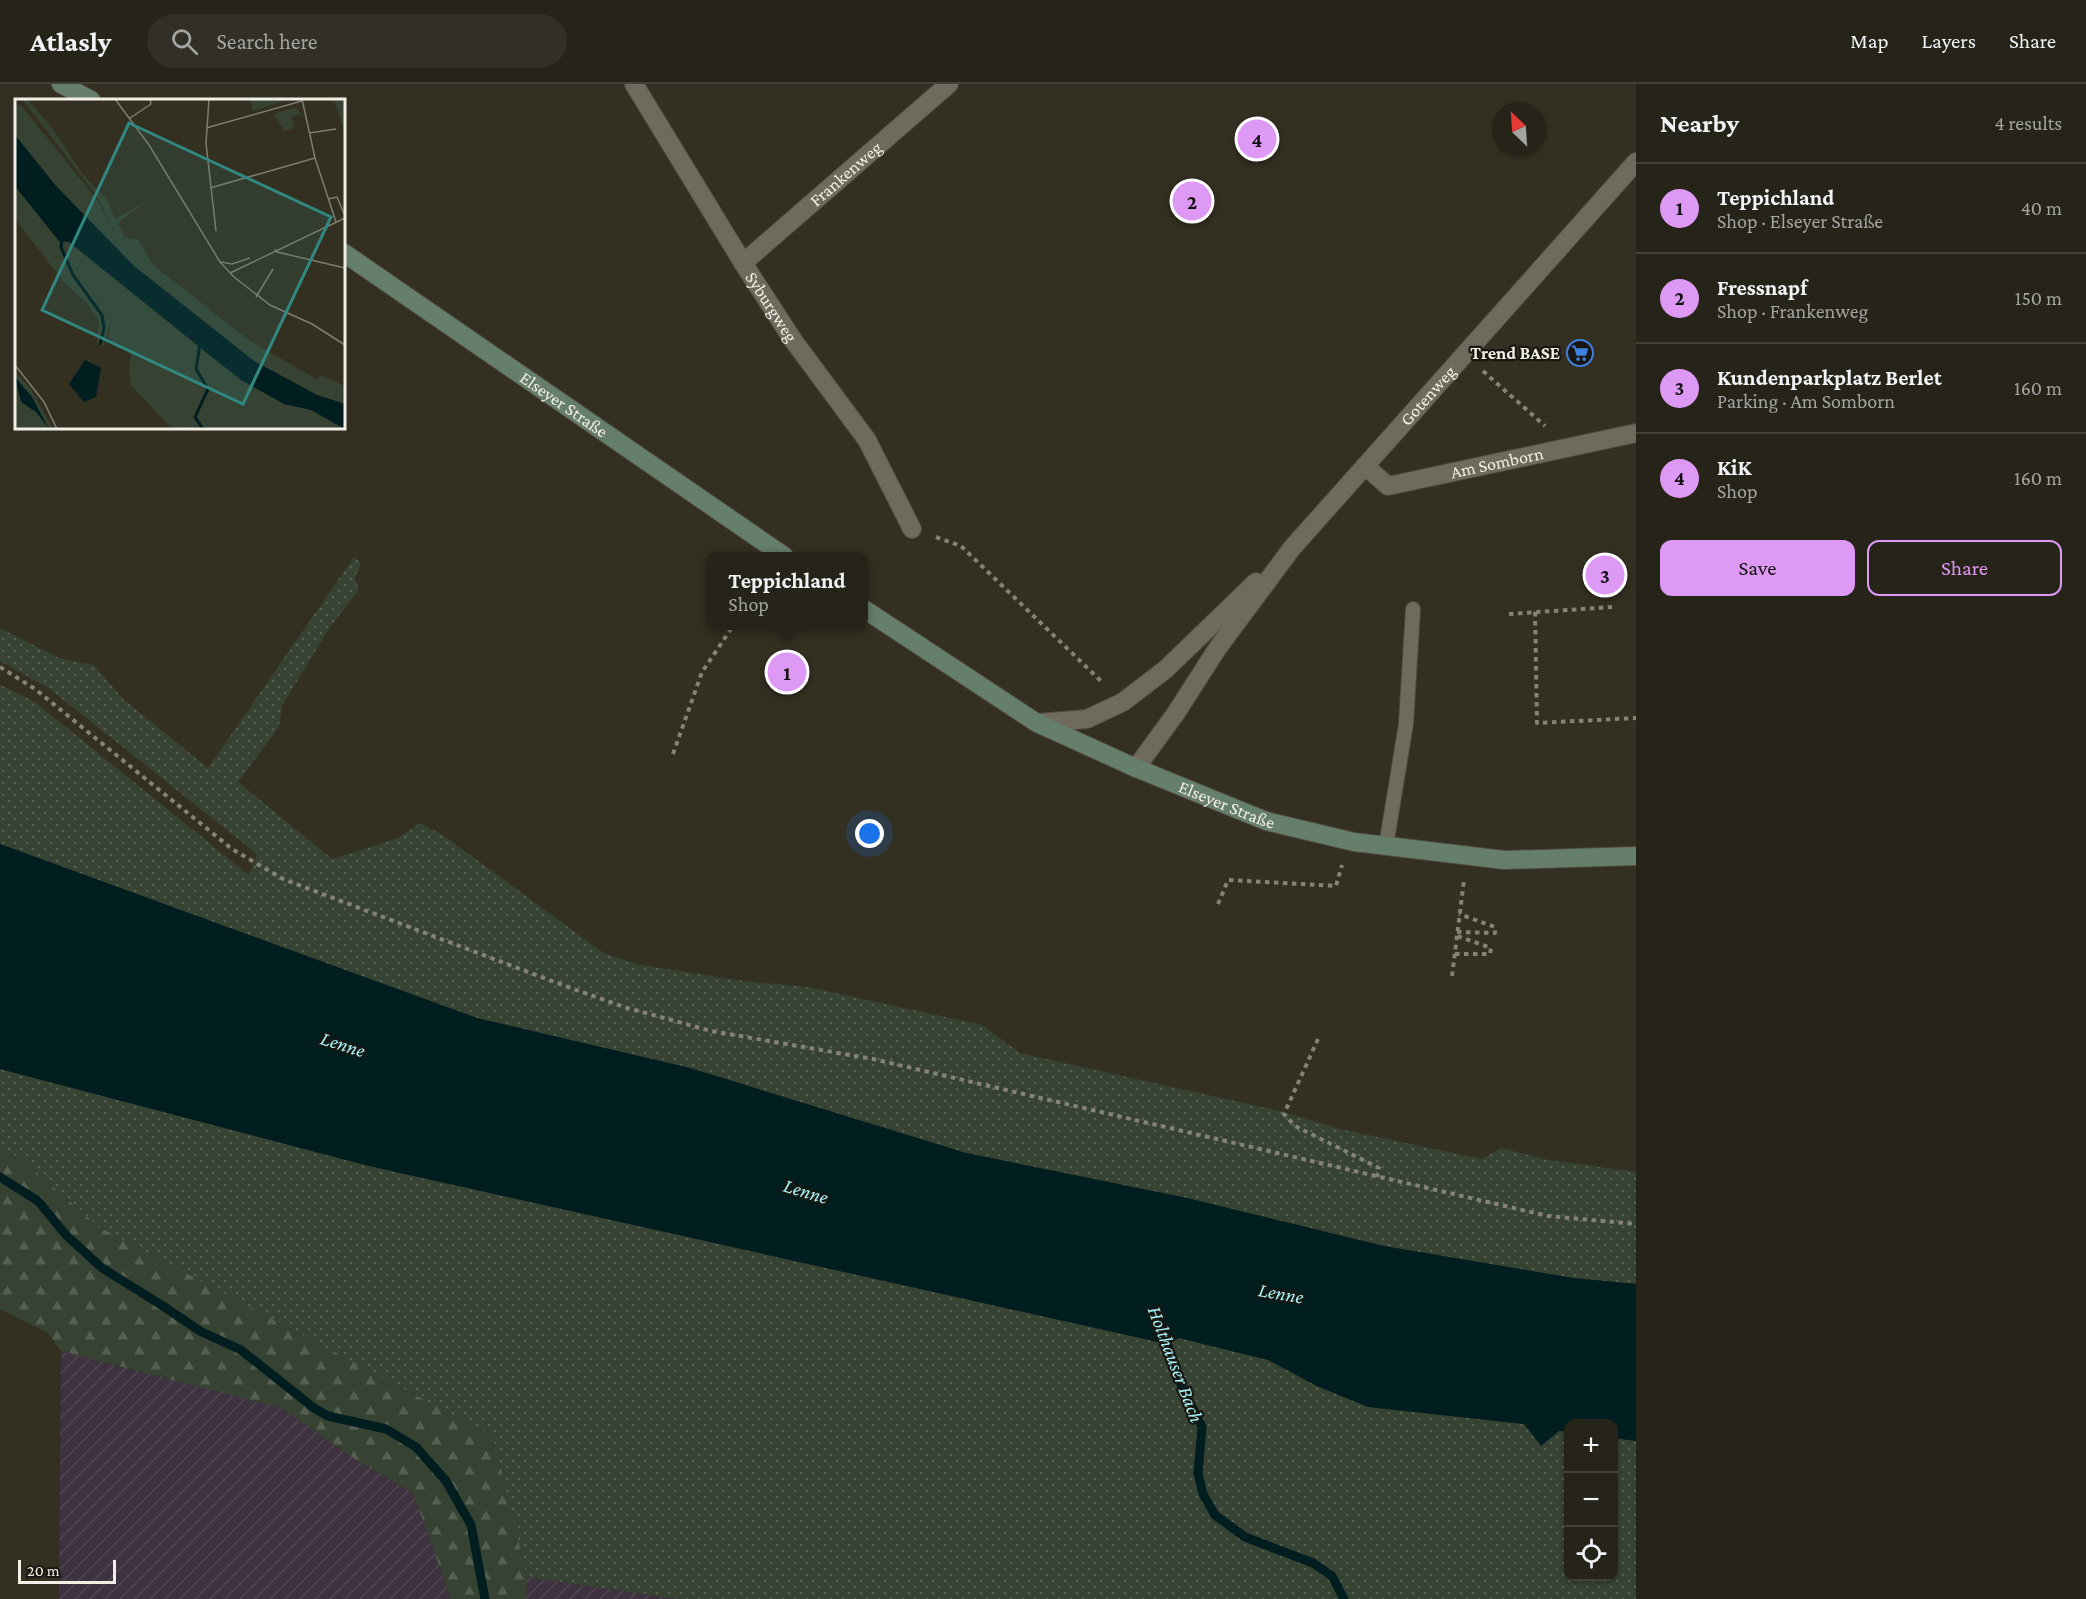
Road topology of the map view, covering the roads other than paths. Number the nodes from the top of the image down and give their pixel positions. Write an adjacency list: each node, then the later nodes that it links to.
1 (61, 84): 4 (main road)
2 (634, 84): 7 (street, Syburgweg)
3 (949, 84): 7 (street, Frankenweg)
4 (89, 99)
5 (1636, 162): 9 (street, Gotenweg)
6 (345, 254): 12 (main road, Elseyer Straße)
7 (743, 263): 10 (street, Syburgweg)
8 (1636, 433): 9 (street, Am Somborn)
9 (1365, 466): 11 (street, Gotenweg)
10 (912, 529)
11 (1292, 548): 15 (street, Gotenweg); 16 (street, Gotenweg)
12 (778, 552)
13 (1413, 609): 17 (lane)
14 (868, 612): 15 (main road, Elseyer Straße)
15 (1037, 723): 16 (main road, Elseyer Straße)
16 (1136, 768): 17 (main road, Elseyer Straße)
17 (1386, 846): 18 (main road, Elseyer Straße)
18 (1636, 856)

